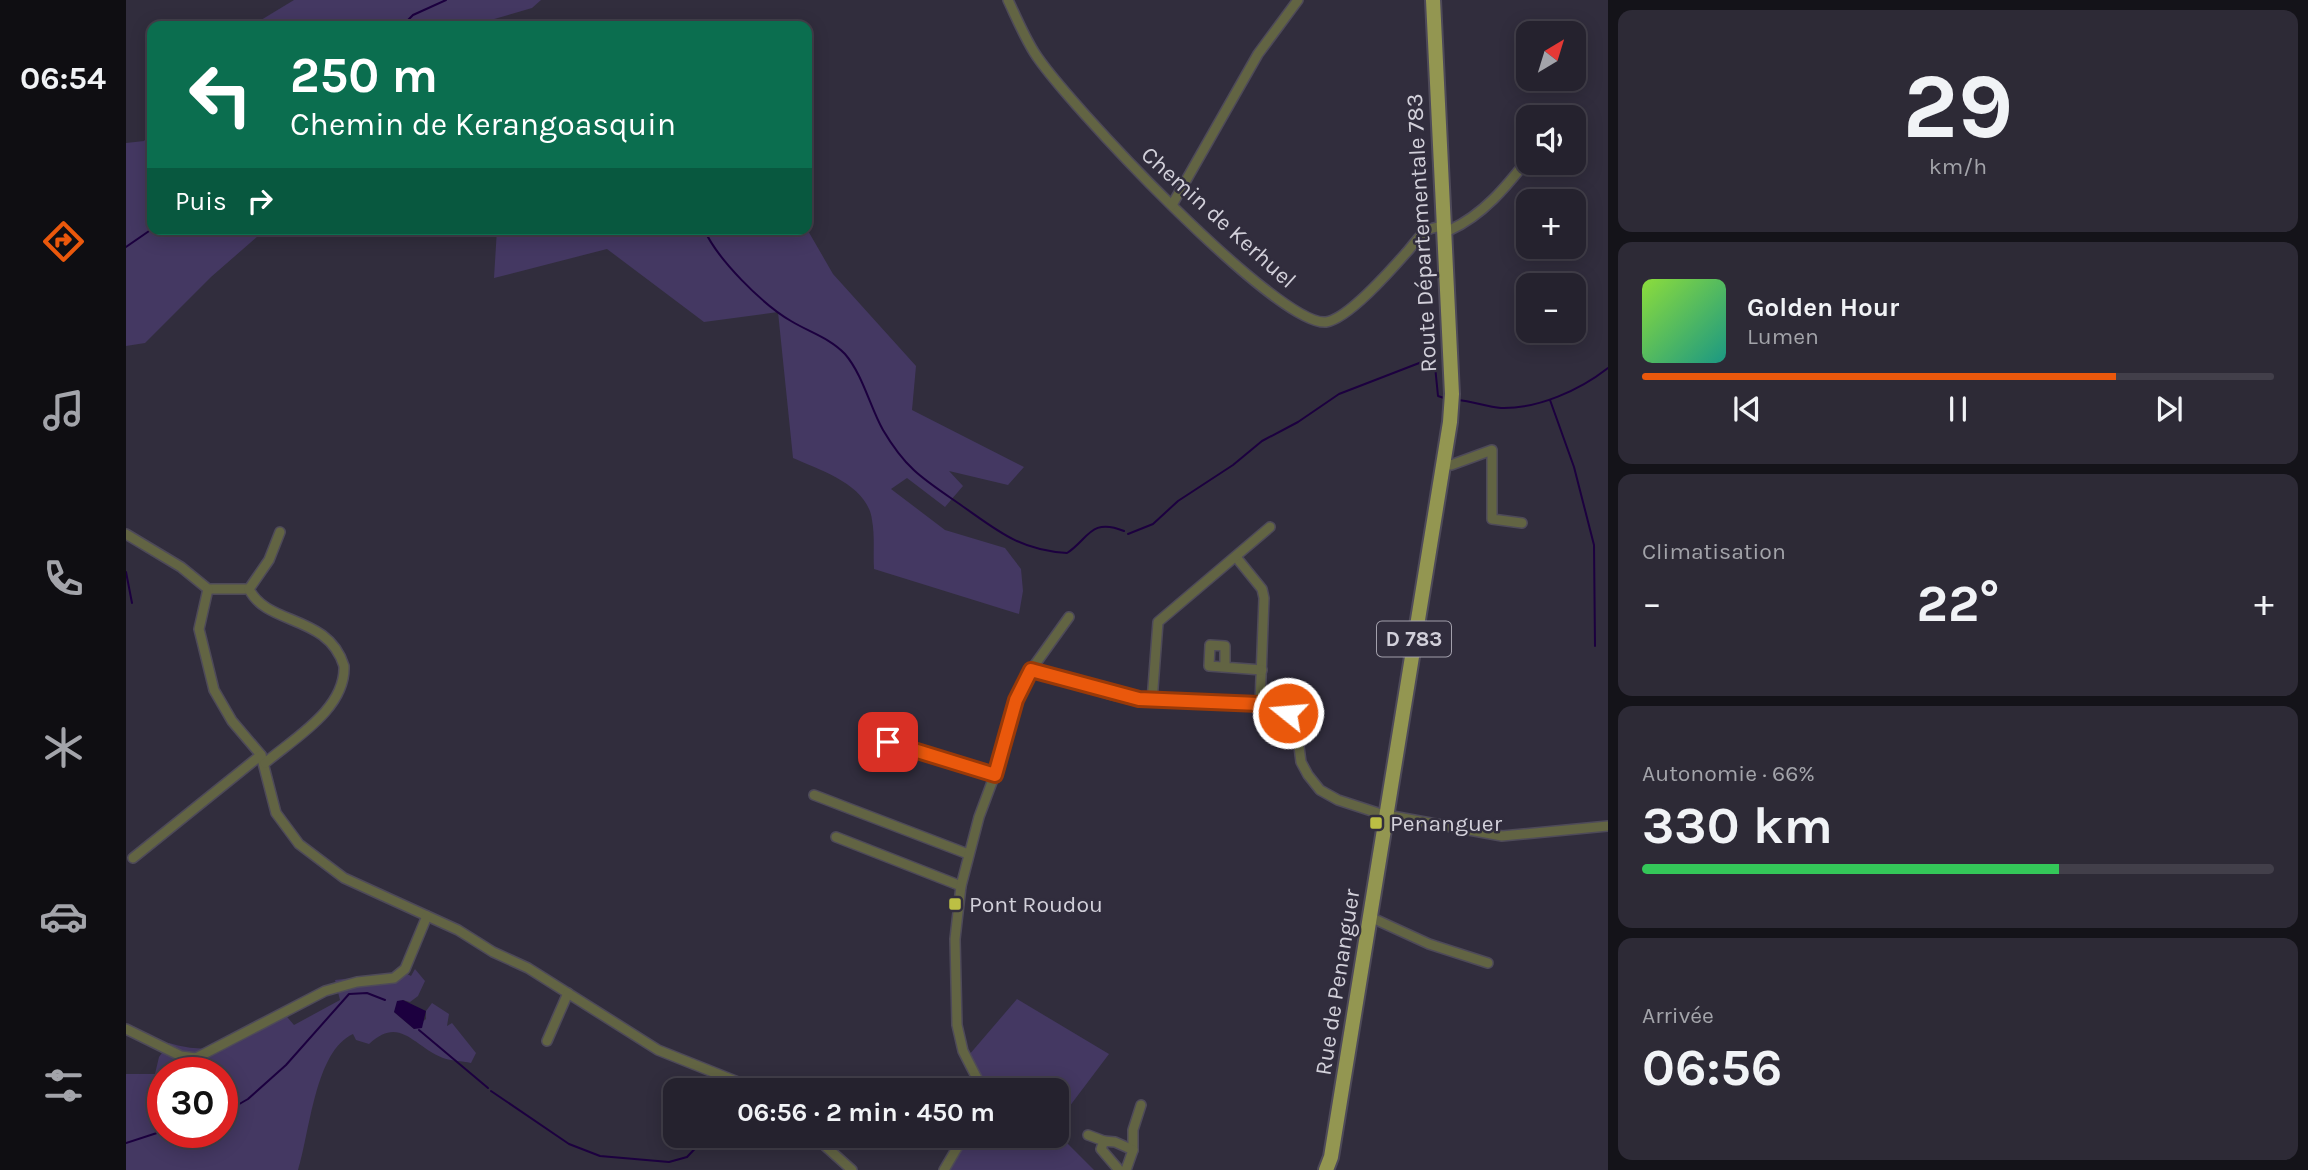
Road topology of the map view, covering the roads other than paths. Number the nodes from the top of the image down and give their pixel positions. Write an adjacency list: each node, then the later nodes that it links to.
1 (1008, 0): 5 (street, Chemin de Kerhuel)
2 (1297, 0): 5 (street)
3 (1433, 0): 6 (main road, Route Départementale 783 / D 783)
4 (1516, 174): 6 (street)
5 (1172, 205): 6 (street, Chemin de Kerhuel)
6 (1443, 226): 7 (main road, Route Départementale 783 / D 783)
7 (1444, 464): 8 (street); 25 (main road, D 783)
8 (1522, 523)
9 (1270, 527): 12 (street)
10 (280, 532): 14 (street)
11 (126, 534): 13 (street)
12 (1236, 557): 18 (street); 19 (street)
13 (208, 589): 14 (street); 22 (street)
14 (249, 589): 22 (street)
15 (1069, 617): 17 (street)
16 (1225, 667): 18 (street)
17 (1031, 670): 19 (street); 23 (street)
18 (1262, 670): 20 (street)
19 (1153, 701): 20 (street)
20 (1260, 704): 25 (street)
21 (888, 742): 23 (street)
22 (263, 759): 29 (street); 31 (street)
23 (995, 775): 28 (street)
24 (814, 795): 28 (street)
25 (1387, 814): 26 (street); 32 (main road, Rue de Penanguer / D 783)
26 (1608, 826)
27 (836, 837): 30 (street)
28 (968, 854): 30 (street)
29 (133, 858)
30 (961, 886): 38 (street)
31 (427, 916): 34 (street); 35 (street)
32 (1370, 917): 33 (street); 45 (main road, Rue de Penanguer / D 783)
33 (1488, 962)
34 (568, 993): 36 (street); 37 (street)
35 (126, 1029)
36 (547, 1041)
37 (728, 1078)
38 (977, 1078)
39 (1141, 1105): 44 (street)
40 (1088, 1135): 41 (street)
41 (1104, 1141): 44 (street); 48 (street)
42 (827, 1148): 46 (street)
43 (957, 1148): 47 (street)
44 (1133, 1150): 49 (street)
45 (1330, 1166)
46 (852, 1170)
47 (944, 1170)
48 (1119, 1170)
49 (1126, 1170)

